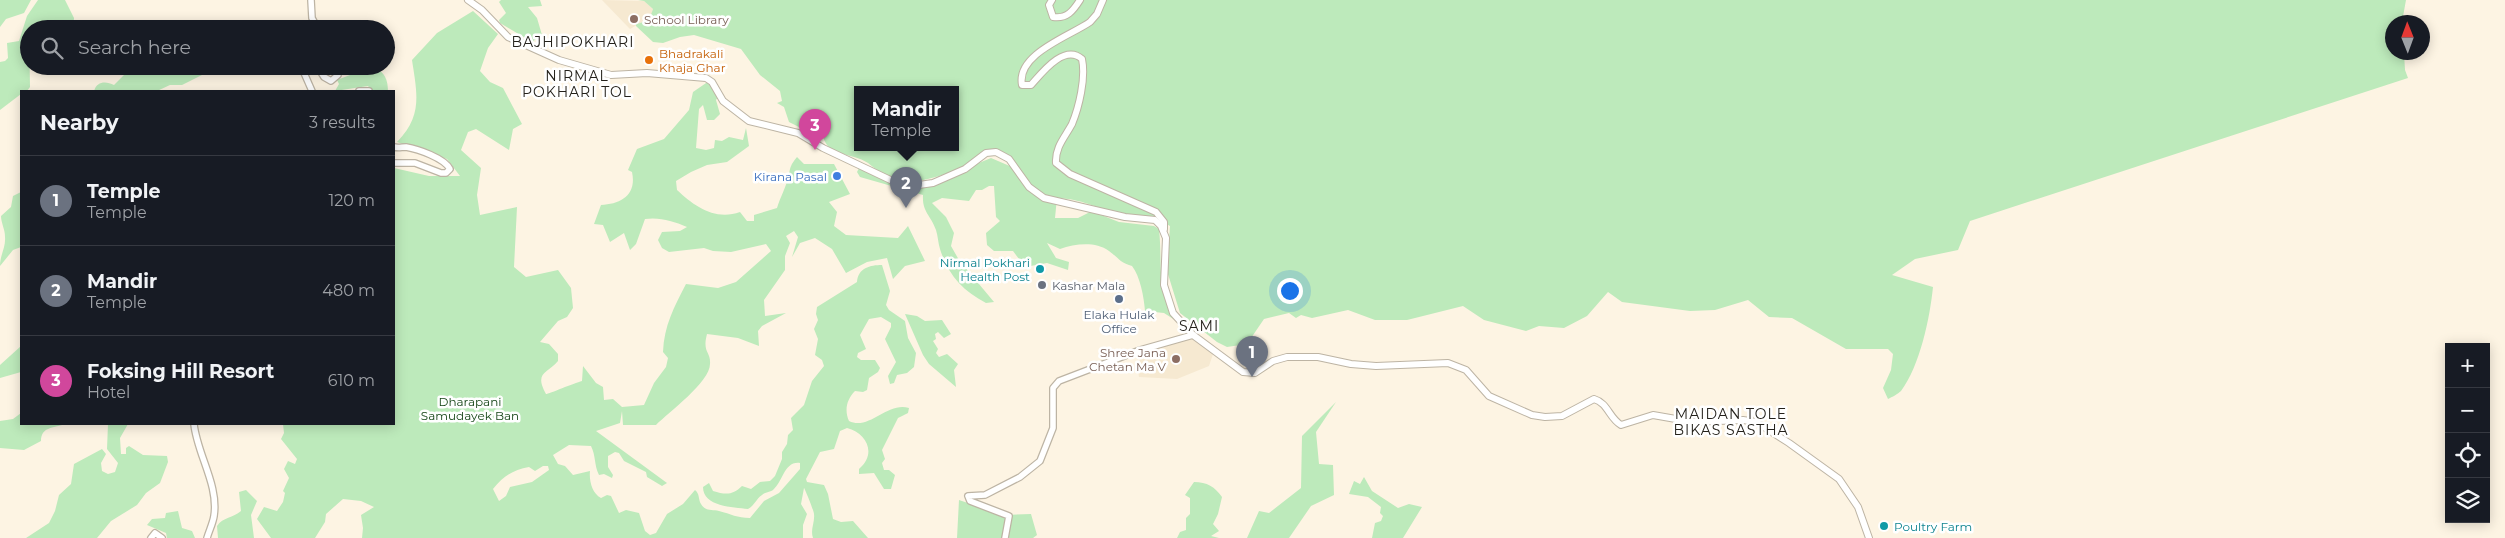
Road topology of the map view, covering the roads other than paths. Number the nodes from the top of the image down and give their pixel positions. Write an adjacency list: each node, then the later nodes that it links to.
1 (311, 0): 6 (street)
2 (468, 0): 13 (main road)
3 (1052, 0): 4 (main road)
4 (1080, 0)
5 (1103, 0): 13 (main road)
6 (313, 20)
7 (305, 75): 10 (street)
8 (323, 75): 9 (street)
9 (338, 75)
10 (312, 90)
11 (395, 147): 12 (street)
12 (395, 163)
13 (1164, 232): 14 (main road)
14 (1193, 335): 19 (street); 20 (main road)
15 (194, 425): 18 (street)
16 (151, 538): 17 (street)
17 (162, 538)
18 (206, 538)
19 (1005, 538)
20 (1869, 538)

